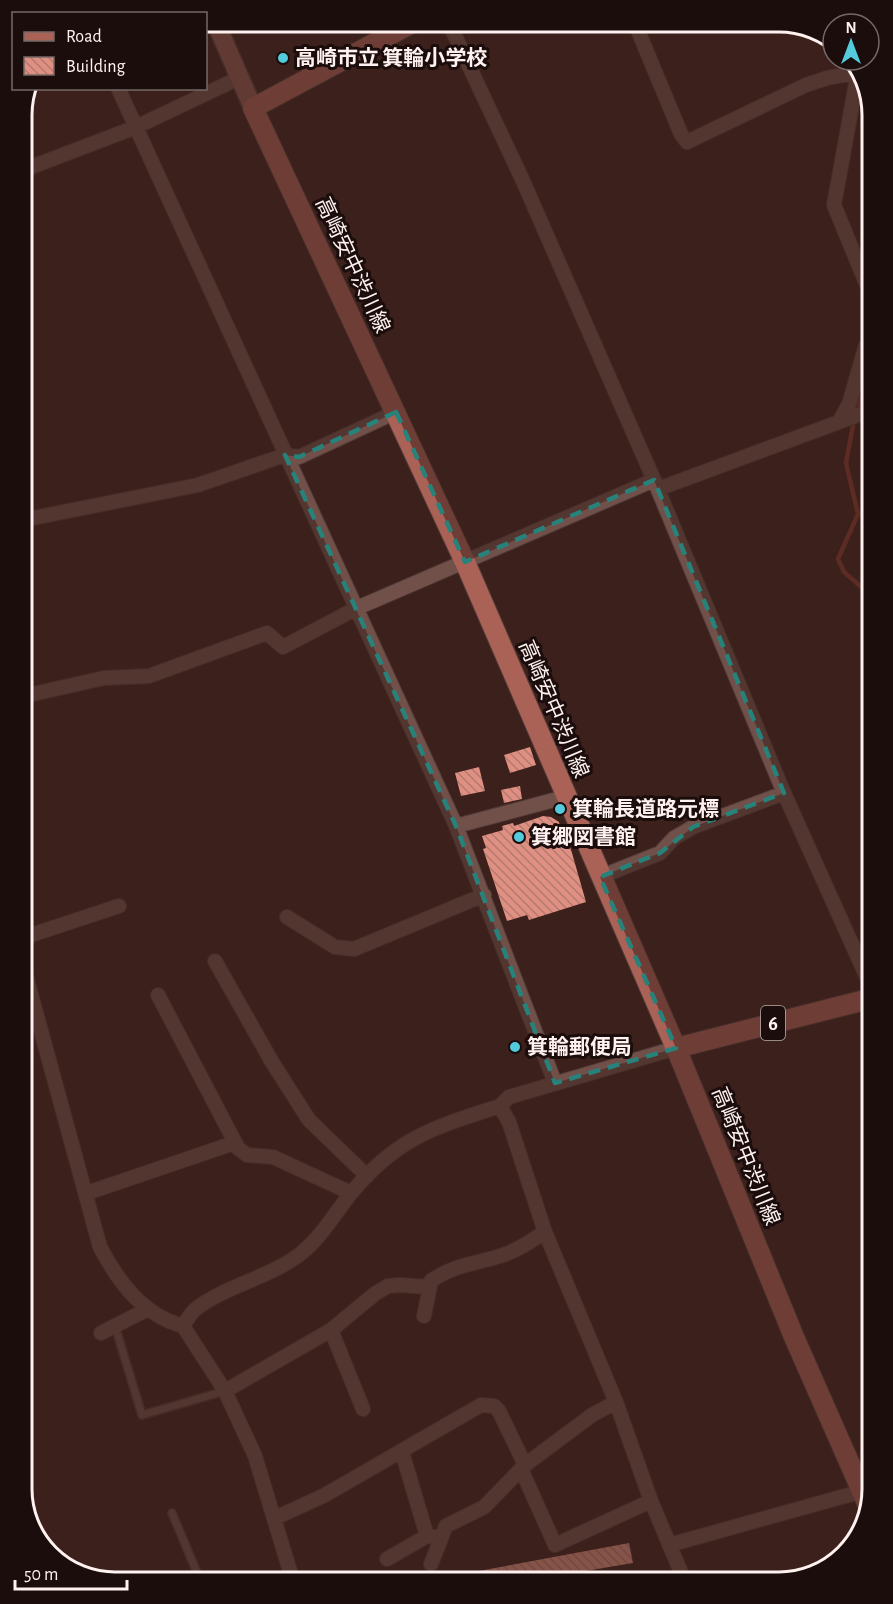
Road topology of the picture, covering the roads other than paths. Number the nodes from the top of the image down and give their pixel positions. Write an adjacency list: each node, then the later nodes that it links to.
1 (219, 32): 6 (main road)
2 (395, 32): 9 (main road)
3 (453, 32): 18 (street)
4 (639, 32): 5 (street)
5 (851, 74)
6 (239, 78): 9 (main road); 10 (street)
7 (856, 86): 12 (street)
8 (119, 90): 10 (street)
9 (253, 108): 14 (main road, 高崎安中渋川線)
10 (135, 127): 11 (street); 17 (street)
11 (32, 167)
12 (862, 274)
13 (862, 359): 16 (street)
14 (396, 412): 17 (street); 20 (main road, 高崎安中渋川線)
15 (862, 413): 16 (street)
16 (843, 420): 18 (street)
17 (285, 455): 19 (street); 21 (street)
18 (656, 484): 20 (street); 23 (street)
19 (32, 518)
20 (465, 562): 21 (street); 24 (main road, 高崎安中渋川線)
21 (357, 608): 22 (street); 25 (street)
22 (32, 694)
23 (784, 793): 26 (street); 32 (street)
24 (565, 797): 25 (street); 26 (main road, 高崎安中渋川線)
25 (456, 826): 27 (street)
26 (600, 877): 36 (main road, 高崎安中渋川線)
27 (484, 895): 29 (street); 37 (street)
28 (119, 906): 30 (street)
29 (287, 917)
30 (32, 935)
31 (215, 961): 40 (street)
32 (862, 966)
33 (158, 995): 39 (street)
34 (32, 997): 41 (street)
35 (862, 1001): 36 (main road, 6)
36 (676, 1048): 37 (street); 56 (main road, 高崎安中渋川線)
37 (555, 1083): 38 (street)
38 (500, 1106): 40 (street); 43 (street)
39 (234, 1143): 41 (street); 42 (street)
40 (367, 1176): 42 (street)
41 (87, 1193): 45 (street)
42 (351, 1193): 48 (street)
43 (545, 1232): 44 (street); 52 (street)
44 (428, 1287): 46 (street); 49 (street)
45 (146, 1310): 47 (street); 48 (street)
46 (424, 1316)
47 (115, 1326): 50 (street); 51 (lane)
48 (183, 1326): 51 (street)
49 (331, 1330): 51 (street); 53 (street)
50 (101, 1333)
51 (225, 1391): 60 (street)
52 (616, 1402): 55 (street); 58 (street)
53 (363, 1409)
54 (402, 1452): 55 (street); 60 (street); 61 (street)
55 (523, 1468): 58 (street); 61 (street)
56 (862, 1489)
57 (861, 1499): 62 (street)
58 (651, 1501): 62 (street)
59 (172, 1513): 65 (lane)
60 (275, 1518): 66 (street)
61 (434, 1537): 63 (street); 64 (street)
62 (669, 1545): 67 (street)
63 (387, 1559)
64 (430, 1564)
65 (197, 1572)
66 (290, 1572)
67 (681, 1572)

